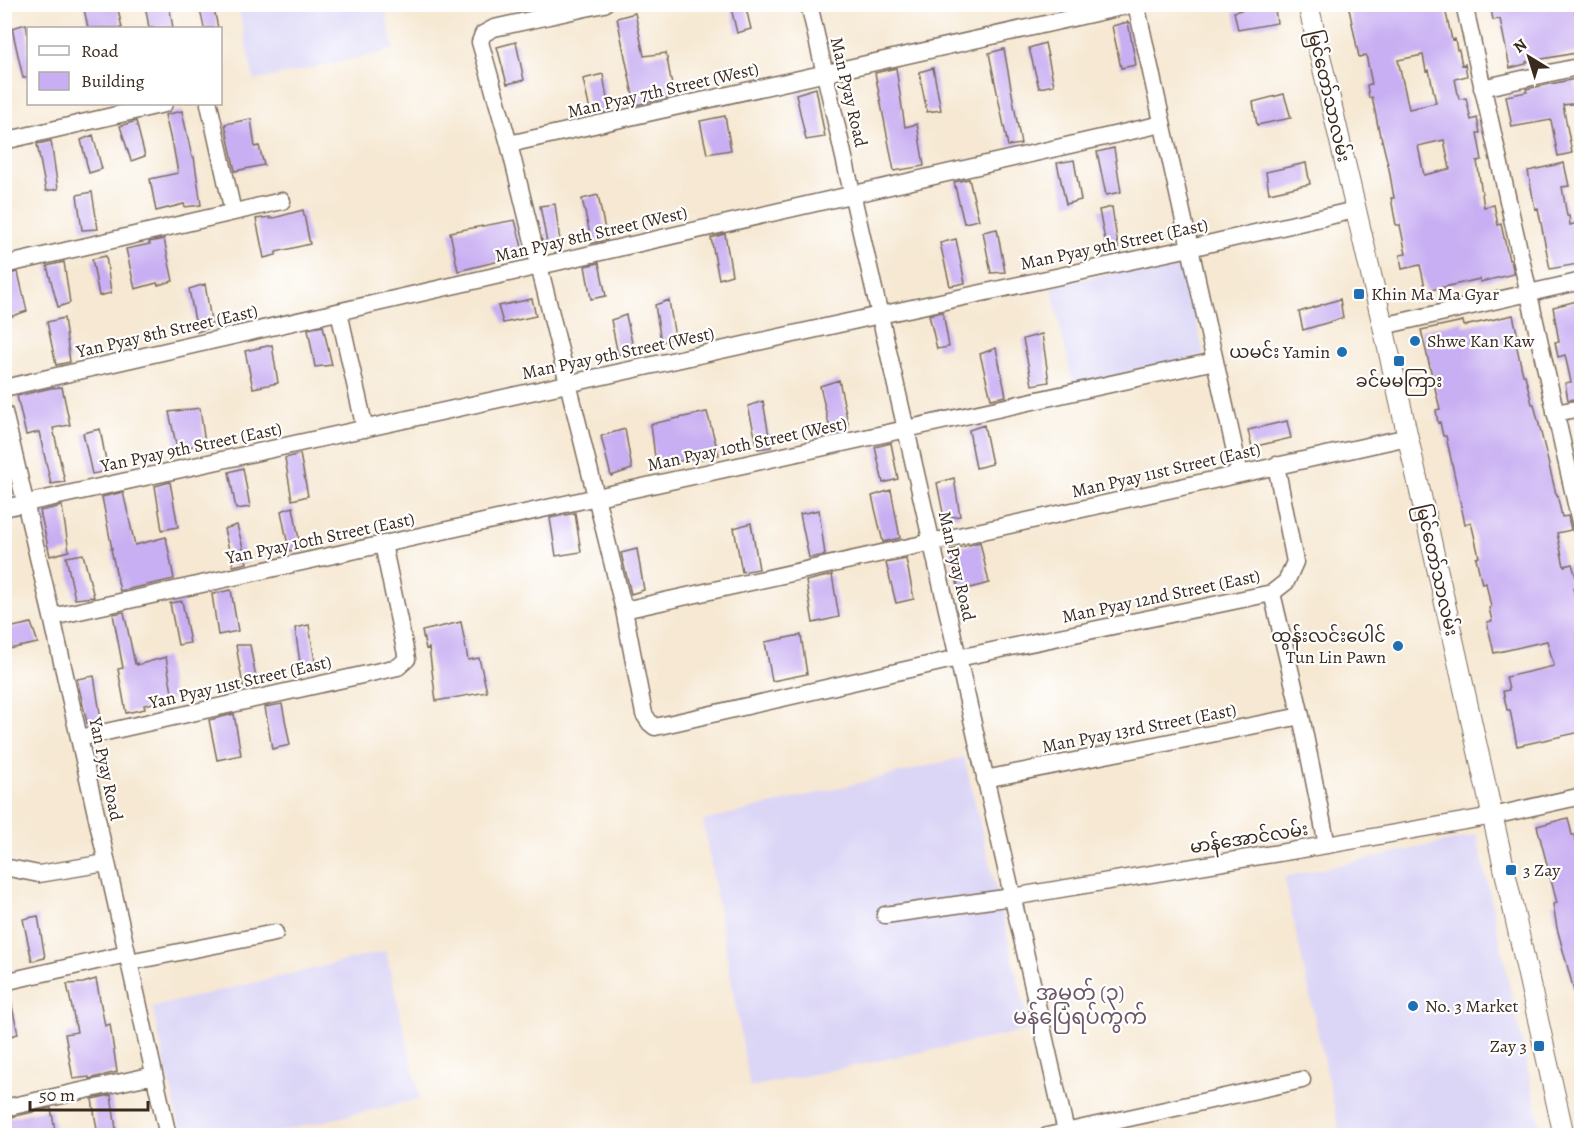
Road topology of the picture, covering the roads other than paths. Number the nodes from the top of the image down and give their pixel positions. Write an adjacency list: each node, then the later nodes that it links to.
1 (604, 4): 13 (street)
2 (809, 4): 7 (street, Man Pyay Road)
3 (1135, 4): 7 (street, Man Pyay 7th Street (West)); 11 (street)
4 (1308, 4): 16 (main road, မြင်တော်သာလမ်း)
5 (1464, 4): 8 (street)
6 (1581, 66): 8 (street)
7 (825, 74): 13 (street, Man Pyay 7th Street (West)); 14 (street, Man Pyay Road)
8 (1482, 88): 22 (street)
9 (160, 105): 12 (street)
10 (209, 105): 17 (street)
11 (1162, 124): 14 (street, Man Pyay 8th Street (West)); 18 (street)
12 (4, 141)
13 (509, 144): 20 (street)
14 (853, 195): 20 (street, Man Pyay 8th Street (West)); 24 (street, Man Pyay Road)
15 (282, 201): 17 (street)
16 (1355, 210): 18 (street, Man Pyay 9th Street (East)); 25 (main road, မြင်တော်သာလမ်း)
17 (233, 212): 19 (street)
18 (1190, 248): 24 (street, Man Pyay 9th Street (East)); 26 (street)
19 (4, 265)
20 (539, 266): 23 (street, Man Pyay 8th Street (West)); 27 (street)
21 (1581, 281): 22 (street)
22 (1528, 293): 25 (street); 31 (street)
23 (339, 312): 28 (street, Yan Pyay 8th Street (East)); 32 (street)
24 (880, 315): 27 (street, Man Pyay 9th Street (West)); 33 (street, Man Pyay Road)
25 (1383, 326): 34 (main road, မြင်တော်သာလမ်း)
26 (1215, 361): 33 (street, Man Pyay 10th Street (West)); 36 (street)
27 (568, 384): 32 (street, Man Pyay 9th Street (West)); 37 (street)
28 (4, 388)
29 (1581, 408): 31 (street)
30 (4, 412): 38 (street, Yan Pyay Road)
31 (1555, 413): 40 (street)
32 (364, 429): 38 (street, Yan Pyay 9th Street (East))
33 (906, 429): 37 (street, Man Pyay 10th Street (West)); 41 (street, Man Pyay Road)
34 (1408, 436): 35 (street, Man Pyay 11st Street (East)); 51 (main road, မြင်တော်သာလမ်း)
35 (1276, 465): 36 (street, Man Pyay 11st Street (East)); 43 (street, Man Pyay 12nd Street (East))
36 (1240, 474): 41 (street, Man Pyay 11st Street (East))
37 (596, 497): 42 (street, Yan Pyay 10th Street (East)); 44 (street)
38 (26, 504): 39 (street, Yan Pyay 9th Street (East)); 45 (street, Yan Pyay Road)
39 (4, 508)
40 (1581, 531)
41 (932, 542): 44 (street, Man Pyay 11st Street (East)); 46 (street, Man Pyay Road)
42 (382, 544): 45 (street, Yan Pyay 10th Street (East)); 48 (street, Yan Pyay 11st Street (East))
43 (1272, 593): 46 (street, Man Pyay 12nd Street (East)); 47 (street)
44 (624, 610): 46 (street, Man Pyay 12nd Street (East))
45 (52, 617): 48 (street, Yan Pyay Road)
46 (958, 658): 49 (street, Man Pyay Road)
47 (1301, 716): 49 (street, Man Pyay 13rd Street (East)); 52 (street)
48 (79, 738): 53 (street, Yan Pyay Road)
49 (985, 779): 55 (street, Man Pyay Road)
50 (1581, 795): 51 (street, မာန်အောင်လမ်း)
51 (1492, 816): 52 (street, မာန်အောင်လမ်း); 66 (main road, မြင်တော်သာလမ်း)
52 (1327, 845): 55 (street, မာန်အောင်လမ်း)
53 (106, 863): 54 (street); 58 (street, Yan Pyay Road)
54 (4, 867)
55 (1012, 897): 56 (street, မာန်အောင်လမ်း); 63 (street, Man Pyay Road)
56 (885, 915)
57 (275, 933): 58 (street)
58 (128, 958): 59 (street); 60 (street, Yan Pyay Road)
59 (4, 982)
60 (154, 1075): 62 (street); 64 (street, Yan Pyay Road)
61 (1302, 1080): 63 (street)
62 (4, 1108)
63 (1067, 1133): 65 (street)
64 (168, 1136)
65 (1047, 1136)
66 (1564, 1136)

